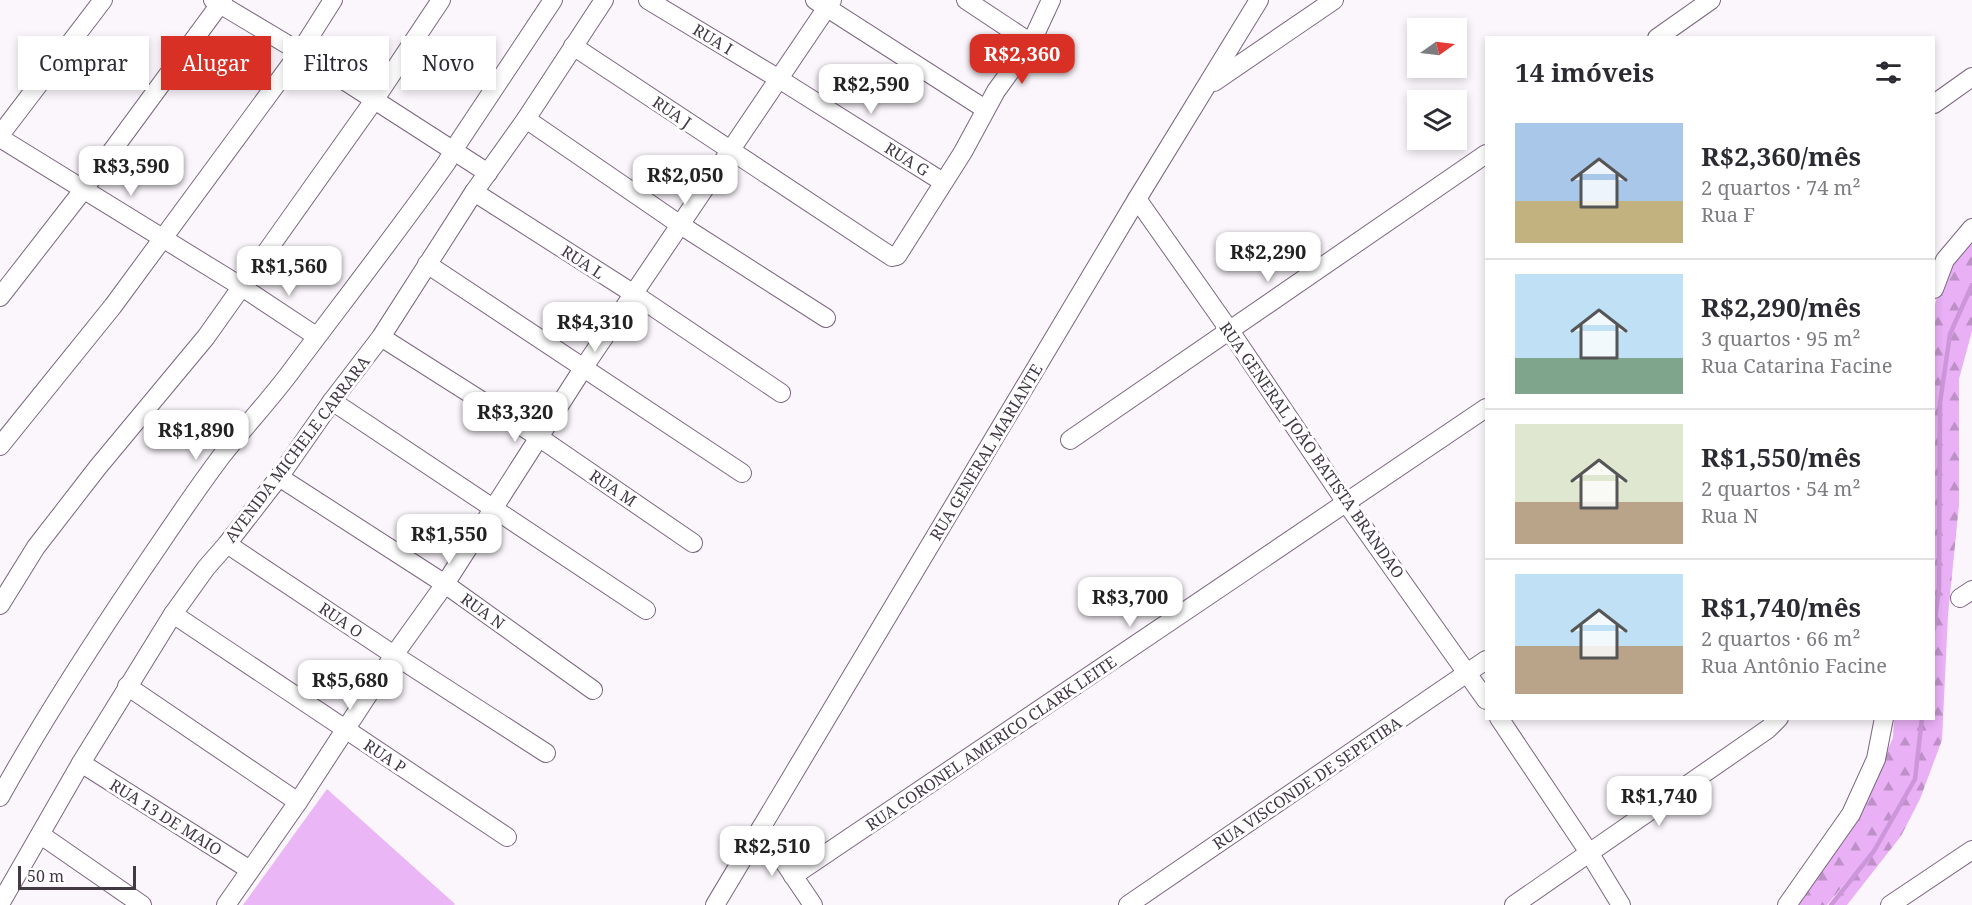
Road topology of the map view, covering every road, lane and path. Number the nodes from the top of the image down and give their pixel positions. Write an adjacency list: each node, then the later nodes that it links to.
1 (103, 0): 28 (street)
2 (333, 0): 14 (street)
3 (441, 0): 24 (street)
4 (553, 0): 29 (street)
5 (604, 0): 18 (street, AVENIDA MICHELE CARRARA)
6 (648, 0): 21 (street, RUA I)
7 (966, 0): 17 (street)
8 (1051, 0): 17 (street)
9 (1259, 0): 22 (street, RUA GENERAL MARIANTE)
10 (1334, 0): 22 (street)
11 (1711, 0): 15 (street)
12 (218, 1): 16 (street); 34 (street)
13 (824, 3): 21 (street); 26 (street)
14 (310, 36)
15 (1660, 36)
16 (283, 41)
17 (1031, 43): 26 (street)
18 (573, 46): 27 (street, AVENIDA MICHELE CARRARA); 30 (street, RUA J)
19 (283, 74): 39 (street)
20 (1972, 77): 25 (street)
21 (779, 79): 30 (street); 33 (street, RUA G)
22 (1208, 86): 36 (street, RUA GENERAL MARIANTE)
23 (361, 90): 24 (street)
24 (375, 99): 29 (street); 42 (street)
25 (1935, 103)
26 (985, 109): 33 (street)
27 (526, 118): 32 (street, AVENIDA MICHELE CARRARA); 37 (street)
28 (0, 136): 34 (street)
29 (454, 149): 32 (street); 47 (street)
30 (730, 150): 33 (street, RUA J); 37 (street)
31 (1485, 155): 46 (street)
32 (488, 173): 35 (street, AVENIDA MICHELE CARRARA)
33 (943, 182)
34 (84, 189): 39 (street); 44 (street)
35 (474, 192): 40 (street, AVENIDA MICHELE CARRARA); 43 (street, RUA L)
36 (1137, 199): 46 (street, RUA GENERAL JOÃO BATISTA BRANDAO); 80 (street, RUA GENERAL MARIANTE)
37 (679, 224): 43 (street); 45 (street)
38 (1972, 228): 41 (street)
39 (163, 238): 42 (street); 55 (street)
40 (427, 264): 48 (street, AVENIDA MICHELE CARRARA); 49 (street)
41 (1935, 286)
42 (242, 288): 47 (street); 63 (street)
43 (634, 294): 49 (street); 50 (street, RUA L)
44 (0, 297)
45 (826, 318)
46 (1230, 331): 54 (street); 58 (street, RUA GENERAL JOÃO BATISTA BRANDAO)
47 (316, 336): 78 (street)
48 (381, 337): 51 (street, AVENIDA MICHELE CARRARA); 53 (street, RUA M)
49 (584, 367): 53 (street); 56 (street)
50 (781, 393)
51 (332, 401): 57 (street, AVENIDA MICHELE CARRARA); 59 (street)
52 (1485, 409): 58 (street, RUA CORONEL AMERICO CLARK LEITE)
53 (540, 438): 59 (street); 60 (street, RUA M)
54 (1070, 440)
55 (0, 447)
56 (742, 473)
57 (279, 477): 61 (street, AVENIDA MICHELE CARRARA); 62 (street, RUA N)
58 (1347, 504): 68 (street, RUA GENERAL JOÃO BATISTA BRANDAO); 86 (street, RUA CORONEL AMERICO CLARK LEITE)
59 (494, 508): 62 (street); 64 (street)
60 (693, 543)
61 (228, 544): 65 (street, AVENIDA MICHELE CARRARA); 66 (street, RUA O)
62 (445, 584): 66 (street); 70 (street, RUA N)
63 (0, 605)
64 (646, 610)
65 (173, 614): 69 (street, AVENIDA MICHELE CARRARA); 75 (street, RUA P)
66 (394, 655): 75 (street); 76 (street, RUA O)
67 (1485, 661): 68 (street, RUA VISCONDE DE SEPETIBA)
68 (1468, 673): 71 (street, RUA GENERAL JOÃO BATISTA BRANDAO); 92 (street, RUA VISCONDE DE SEPETIBA)
69 (128, 686): 77 (street, AVENIDA MICHELE CARRARA); 79 (street)
70 (593, 690)
71 (1485, 698)
72 (1500, 720): 84 (street)
73 (1777, 720): 84 (street)
74 (1884, 720): 95 (street)
75 (345, 729): 79 (street); 82 (street, RUA P)
76 (546, 753)
77 (81, 763): 81 (street, AVENIDA MICHELE CARRARA); 85 (street, RUA 13 DE MAIO)
78 (0, 797)
79 (298, 802): 85 (street)
80 (761, 828): 86 (street); 90 (street, RUA GENERAL MARIANTE)
81 (41, 835): 87 (street, AVENIDA MICHELE CARRARA); 88 (street)
82 (507, 837)
83 (1972, 850): 96 (street)
84 (1590, 854): 93 (street); 94 (street)
85 (250, 870): 89 (street)
86 (793, 876): 91 (street)
87 (0, 904)
88 (142, 905)
89 (226, 905)
90 (715, 905)
91 (813, 905)
92 (1128, 905)
93 (1514, 905)
94 (1621, 905)
95 (1786, 905)
96 (1890, 905)

